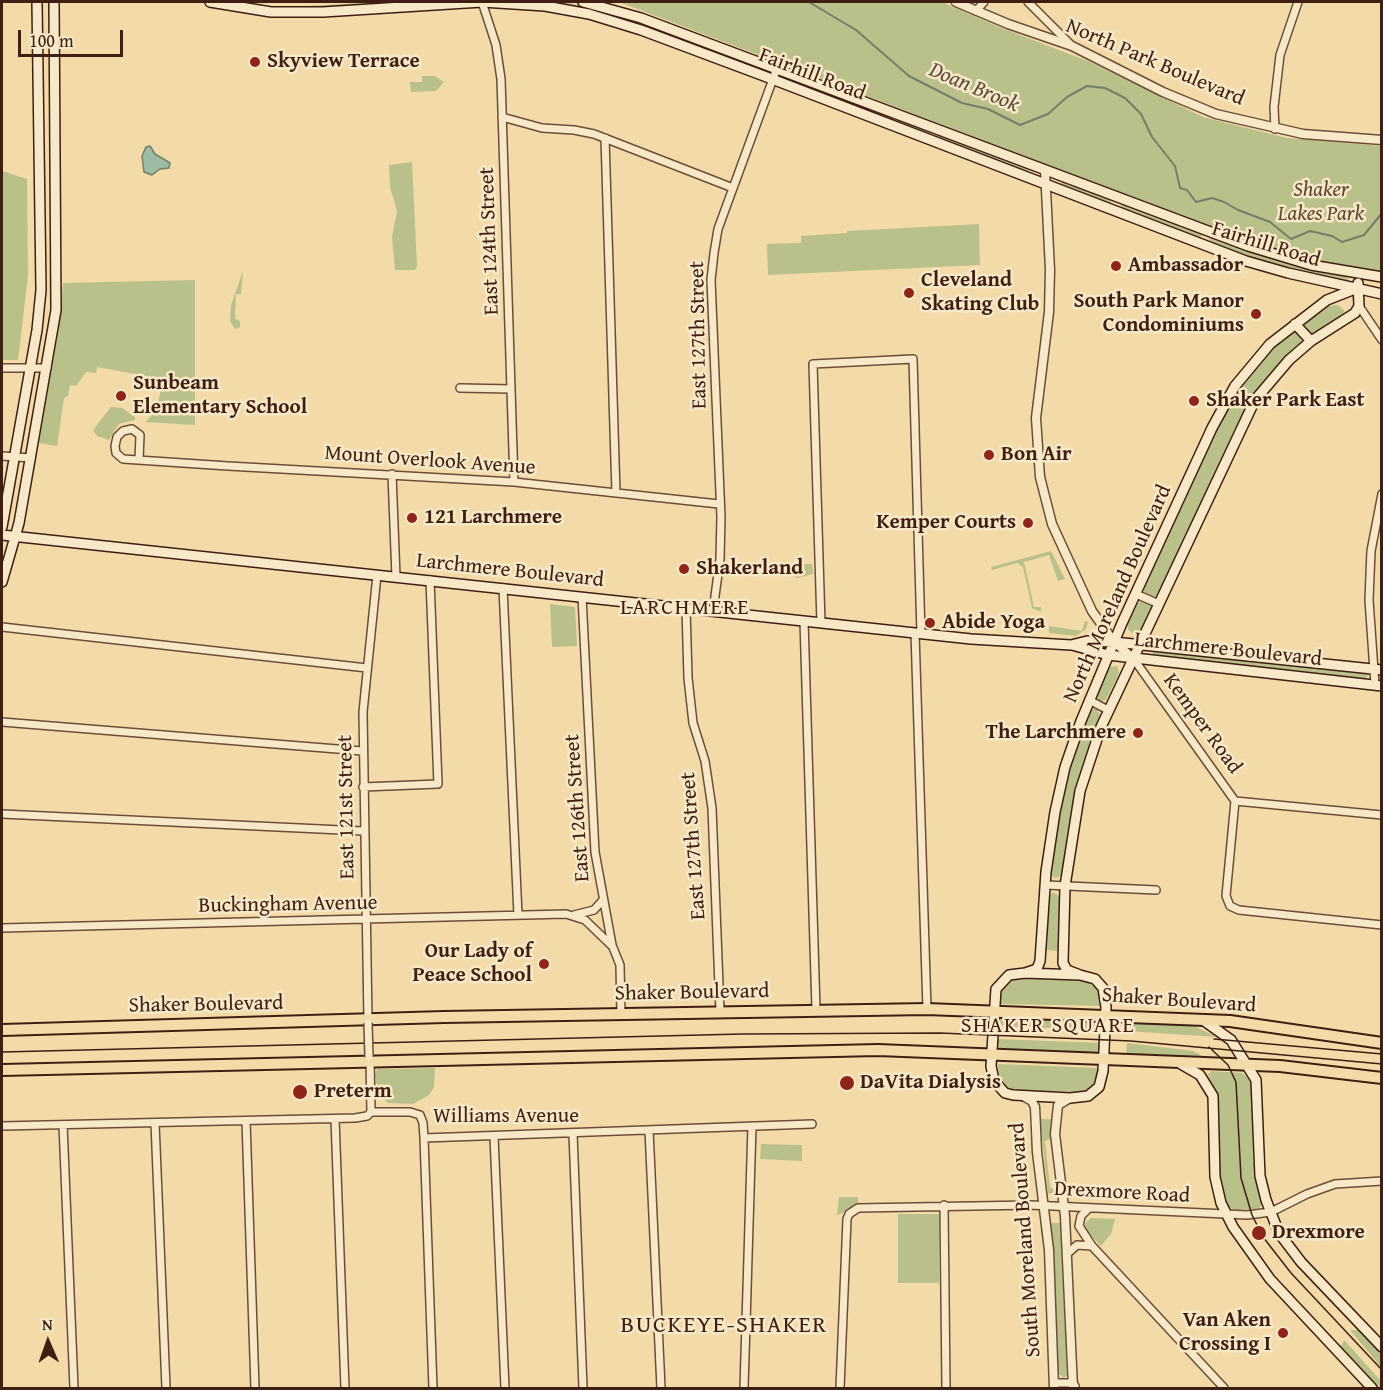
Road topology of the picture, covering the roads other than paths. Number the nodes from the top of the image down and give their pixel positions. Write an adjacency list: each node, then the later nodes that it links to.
1 (37, 2): 16 (main road)
2 (54, 2): 17 (main road)
3 (211, 2): 13 (main road, Fairhill Road)
4 (303, 2): 13 (main road)
5 (482, 2): 11 (main road, Fairhill Road); 13 (main road, Fairhill Road); 19 (street, East 124th Street)
6 (584, 2): 15 (main road, Fairhill Road)
7 (956, 2): 12 (street, North Park Boulevard)
8 (984, 2): 12 (street)
9 (1028, 2): 14 (street)
10 (1298, 2): 21 (street)
11 (560, 5): 18 (main road, Fairhill Road)
12 (976, 11): 14 (street, North Park Boulevard)
13 (303, 12)
14 (1072, 46): 21 (street, North Park Boulevard)
15 (777, 68): 18 (street, East 127th Street); 20 (main road, Fairhill Road)
16 (39, 72): 17 (street); 31 (main road)
17 (55, 72): 32 (main road)
18 (773, 79): 23 (main road, Fairhill Road); 27 (street, East 127th Street)
19 (502, 117): 22 (street); 46 (street, East 124th Street)
20 (934, 128): 23 (main road); 25 (main road, Fairhill Road)
21 (1275, 129): 24 (street, North Park Boulevard)
22 (605, 138): 27 (street); 53 (street)
23 (930, 140): 26 (main road, Fairhill Road)
24 (1382, 140)
25 (1045, 170): 26 (street, Kemper Road); 28 (main road, Fairhill Road)
26 (1045, 184): 29 (main road, Fairhill Road); 73 (street, Kemper Road)
27 (733, 188): 55 (street, East 127th Street)
28 (1118, 198): 29 (main road); 30 (main road, Fairhill Road)
29 (1113, 210): 33 (main road, Fairhill Road)
30 (1207, 231): 33 (street); 34 (main road, Fairhill Road)
31 (41, 232): 32 (street); 43 (main road)
32 (58, 232): 44 (main road)
33 (1202, 244): 36 (main road, Fairhill Road)
34 (1359, 275): 35 (main road, Fairhill Road); 36 (main road)
35 (1382, 277)
36 (1358, 289): 37 (main road, Fairhill Road); 38 (main road); 39 (main road, North Moreland Boulevard)
37 (1382, 294)
38 (1359, 306): 40 (street); 41 (main road, North Moreland Boulevard)
39 (1295, 324): 41 (main road); 64 (main road, North Moreland Boulevard)
40 (1382, 340)
41 (1311, 341): 66 (main road, North Moreland Boulevard)
42 (2, 368): 43 (street)
43 (30, 368): 44 (street); 48 (main road)
44 (47, 369): 49 (main road)
45 (460, 388): 46 (street)
46 (511, 389): 52 (street, East 124th Street)
47 (2, 456): 48 (street)
48 (15, 457): 49 (street); 56 (main road)
49 (31, 458): 58 (main road)
50 (139, 460): 50 (street, Mount Overlook Avenue); 51 (street, Mount Overlook Avenue)
51 (392, 474): 52 (street, Mount Overlook Avenue); 60 (street)
52 (514, 482): 53 (street, Mount Overlook Avenue)
53 (616, 493): 55 (street, Mount Overlook Avenue)
54 (1382, 494): 79 (street)
55 (719, 504): 68 (street, East 127th Street)
56 (2, 527)
57 (2, 535): 58 (main road, Larchmere Boulevard)
58 (16, 535): 59 (main road, Larchmere Boulevard); 62 (main road)
59 (377, 575): 60 (main road, Larchmere Boulevard); 78 (street, East 121st Street)
60 (396, 577): 61 (main road, Larchmere Boulevard)
61 (430, 580): 63 (main road, Larchmere Boulevard); 85 (street)
62 (2, 582)
63 (503, 588): 65 (main road, Larchmere Boulevard); 94 (street)
64 (1136, 594): 66 (street); 73 (main road, North Moreland Boulevard)
65 (582, 597): 67 (main road, Larchmere Boulevard); 93 (street, East 126th Street)
66 (1159, 604): 74 (main road, North Moreland Boulevard)
67 (686, 608): 68 (main road, Larchmere Boulevard); 104 (street, East 127th Street)
68 (713, 611): 69 (main road, Larchmere Boulevard)
69 (804, 621): 70 (main road, Larchmere Boulevard); 102 (street)
70 (820, 623): 72 (main road, Larchmere Boulevard); 72 (street)
71 (2, 627): 78 (street)
72 (918, 634): 75 (main road, Larchmere Boulevard); 103 (street)
73 (1114, 642): 74 (main road, Larchmere Boulevard); 75 (main road, Larchmere Boulevard); 76 (main road, North Moreland Boulevard); 77 (street, Kemper Road)
74 (1140, 644): 77 (main road, North Moreland Boulevard); 79 (main road, Larchmere Boulevard)
75 (1071, 645): 76 (main road, Larchmere Boulevard)
76 (1108, 656): 77 (main road, Larchmere Boulevard); 81 (main road, North Moreland Boulevard)
77 (1133, 658): 80 (main road, Larchmere Boulevard); 82 (main road, North Moreland Boulevard); 86 (street, Kemper Road)
78 (367, 668): 84 (street, East 121st Street)
79 (1378, 670): 80 (street)
80 (1378, 685)
81 (1089, 700): 82 (street); 90 (main road, North Moreland Boulevard)
82 (1108, 710): 91 (main road, North Moreland Boulevard)
83 (2, 722): 84 (street)
84 (362, 751): 85 (street, East 121st Street)
85 (363, 787): 89 (street, East 121st Street)
86 (1235, 801): 88 (street); 97 (street, Kemper Road)
87 (2, 814): 89 (street)
88 (1382, 815)
89 (363, 831): 96 (street, East 121st Street)
90 (1046, 885): 91 (street); 100 (main road, North Moreland Boulevard)
91 (1065, 886): 92 (street); 101 (main road, North Moreland Boulevard)
92 (1156, 890)
93 (602, 902): 95 (street, Buckingham Avenue); 99 (street, East 126th Street)
94 (518, 915): 95 (street, Buckingham Avenue); 96 (street, Buckingham Avenue)
95 (574, 915): 99 (street)
96 (366, 920): 98 (street, Buckingham Avenue); 109 (street, East 121st Street)
97 (1382, 925)
98 (2, 928)
99 (612, 946): 106 (street, East 126th Street)
100 (1025, 973): 101 (main road); 105 (main road)
101 (1080, 975): 107 (main road)
102 (816, 1009): 103 (main road, Shaker Boulevard); 104 (main road, Shaker Boulevard)
103 (927, 1009): 105 (main road, Shaker Boulevard)
104 (720, 1011): 106 (main road, Shaker Boulevard)
105 (994, 1011): 107 (main road, Shaker Boulevard); 112 (main road)
106 (621, 1014): 109 (main road, Shaker Boulevard)
107 (1106, 1015): 108 (main road, Shaker Boulevard); 114 (main road)
108 (1203, 1020): 111 (main road, Shaker Boulevard); 116 (main road)
109 (368, 1022): 110 (main road, Shaker Boulevard); 113 (street, East 121st Street, bridge)
110 (2, 1030)
111 (1382, 1043)
112 (992, 1055): 113 (main road); 114 (main road); 119 (main road)
113 (369, 1059): 117 (main road); 121 (street, East 121st Street)
114 (1104, 1059): 115 (main road); 120 (main road)
115 (1179, 1063): 116 (main road); 139 (main road)
116 (1249, 1065): 118 (main road); 138 (main road)
117 (2, 1070)
118 (1382, 1078)
119 (1022, 1095): 120 (main road); 135 (street, South Moreland Boulevard)
120 (1070, 1098): 136 (street, South Moreland Boulevard)
121 (371, 1112): 122 (street, Williams Avenue); 132 (street, Williams Avenue)
122 (335, 1119): 123 (street, Williams Avenue); 148 (street)
123 (246, 1121): 124 (street, Williams Avenue); 147 (street)
124 (155, 1123): 126 (street, Williams Avenue); 146 (street)
125 (812, 1124): 128 (street, Williams Avenue)
126 (63, 1125): 127 (street, Williams Avenue); 145 (street)
127 (2, 1126)
128 (752, 1126): 129 (street, Williams Avenue); 153 (street)
129 (649, 1130): 130 (street, Williams Avenue); 152 (street)
130 (573, 1134): 131 (street, Williams Avenue); 151 (street)
131 (494, 1137): 132 (street, Williams Avenue); 150 (street)
132 (424, 1138): 149 (street)
133 (1382, 1181): 138 (street, Drexmore Road)
134 (944, 1204): 135 (street, Drexmore Road); 154 (street, Drexmore Road); 155 (street)
135 (1043, 1205): 136 (street, Drexmore Road); 143 (street, South Moreland Boulevard)
136 (1063, 1208): 137 (street, Drexmore Road); 141 (street, South Moreland Boulevard)
137 (1088, 1209): 139 (street, Drexmore Road); 140 (street)
138 (1271, 1212): 139 (street, Drexmore Road); 142 (main road)
139 (1227, 1215): 157 (main road)
140 (1092, 1246): 141 (street); 156 (street)
141 (1067, 1254): 144 (street, South Moreland Boulevard)
142 (1382, 1347)
143 (1054, 1386): 144 (street)
144 (1074, 1387)
145 (74, 1389)
146 (166, 1389)
147 (255, 1389)
148 (345, 1389)
149 (433, 1389)
150 (505, 1389)
151 (583, 1389)
152 (661, 1389)
153 (744, 1389)
154 (840, 1389)
155 (946, 1389)
156 (1224, 1389)
157 (1372, 1389)

